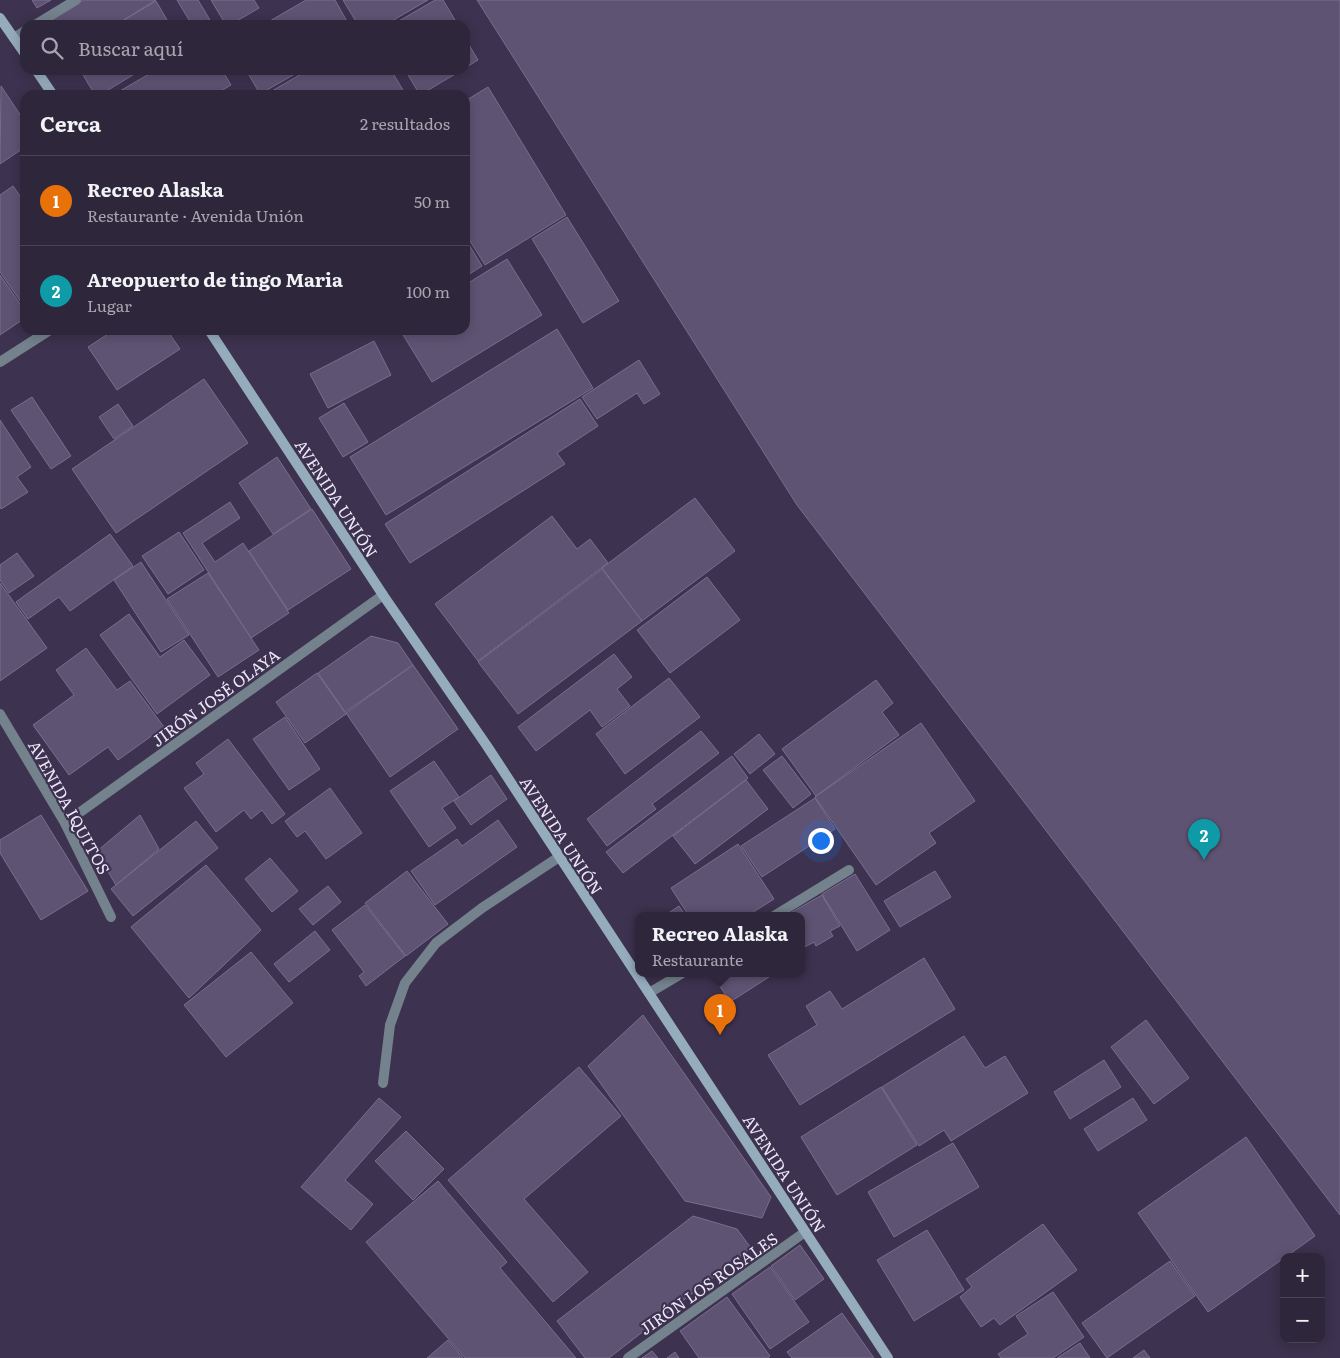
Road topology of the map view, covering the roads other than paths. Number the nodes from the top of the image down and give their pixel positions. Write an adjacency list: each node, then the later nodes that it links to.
1 (76, 0): 3 (street)
2 (0, 18): 5 (main road)
3 (44, 20)
4 (20, 34): 5 (street)
5 (14, 38): 6 (main road)
6 (20, 47)
7 (39, 75): 8 (main road)
8 (50, 90)
9 (42, 335): 11 (street)
10 (212, 335): 12 (main road, AVENIDA UNIÓN)
11 (0, 362)
12 (383, 595): 14 (street, JIRÓN JOSÉ OLAYA); 15 (main road, AVENIDA UNIÓN)
13 (0, 714): 14 (street, AVENIDA IQUITOS)
14 (65, 823): 18 (street, AVENIDA IQUITOS)
15 (559, 858): 19 (main road, AVENIDA UNIÓN); 23 (street)
16 (849, 870): 17 (street)
17 (781, 912)
18 (111, 917)
19 (635, 972)
20 (638, 977): 22 (main road, AVENIDA UNIÓN)
21 (676, 977): 22 (street)
22 (649, 993): 24 (main road, AVENIDA UNIÓN)
23 (383, 1083)
24 (805, 1232): 25 (street, JIRÓN LOS ROSALES); 26 (main road, AVENIDA UNIÓN)
25 (628, 1358)
26 (888, 1358)

